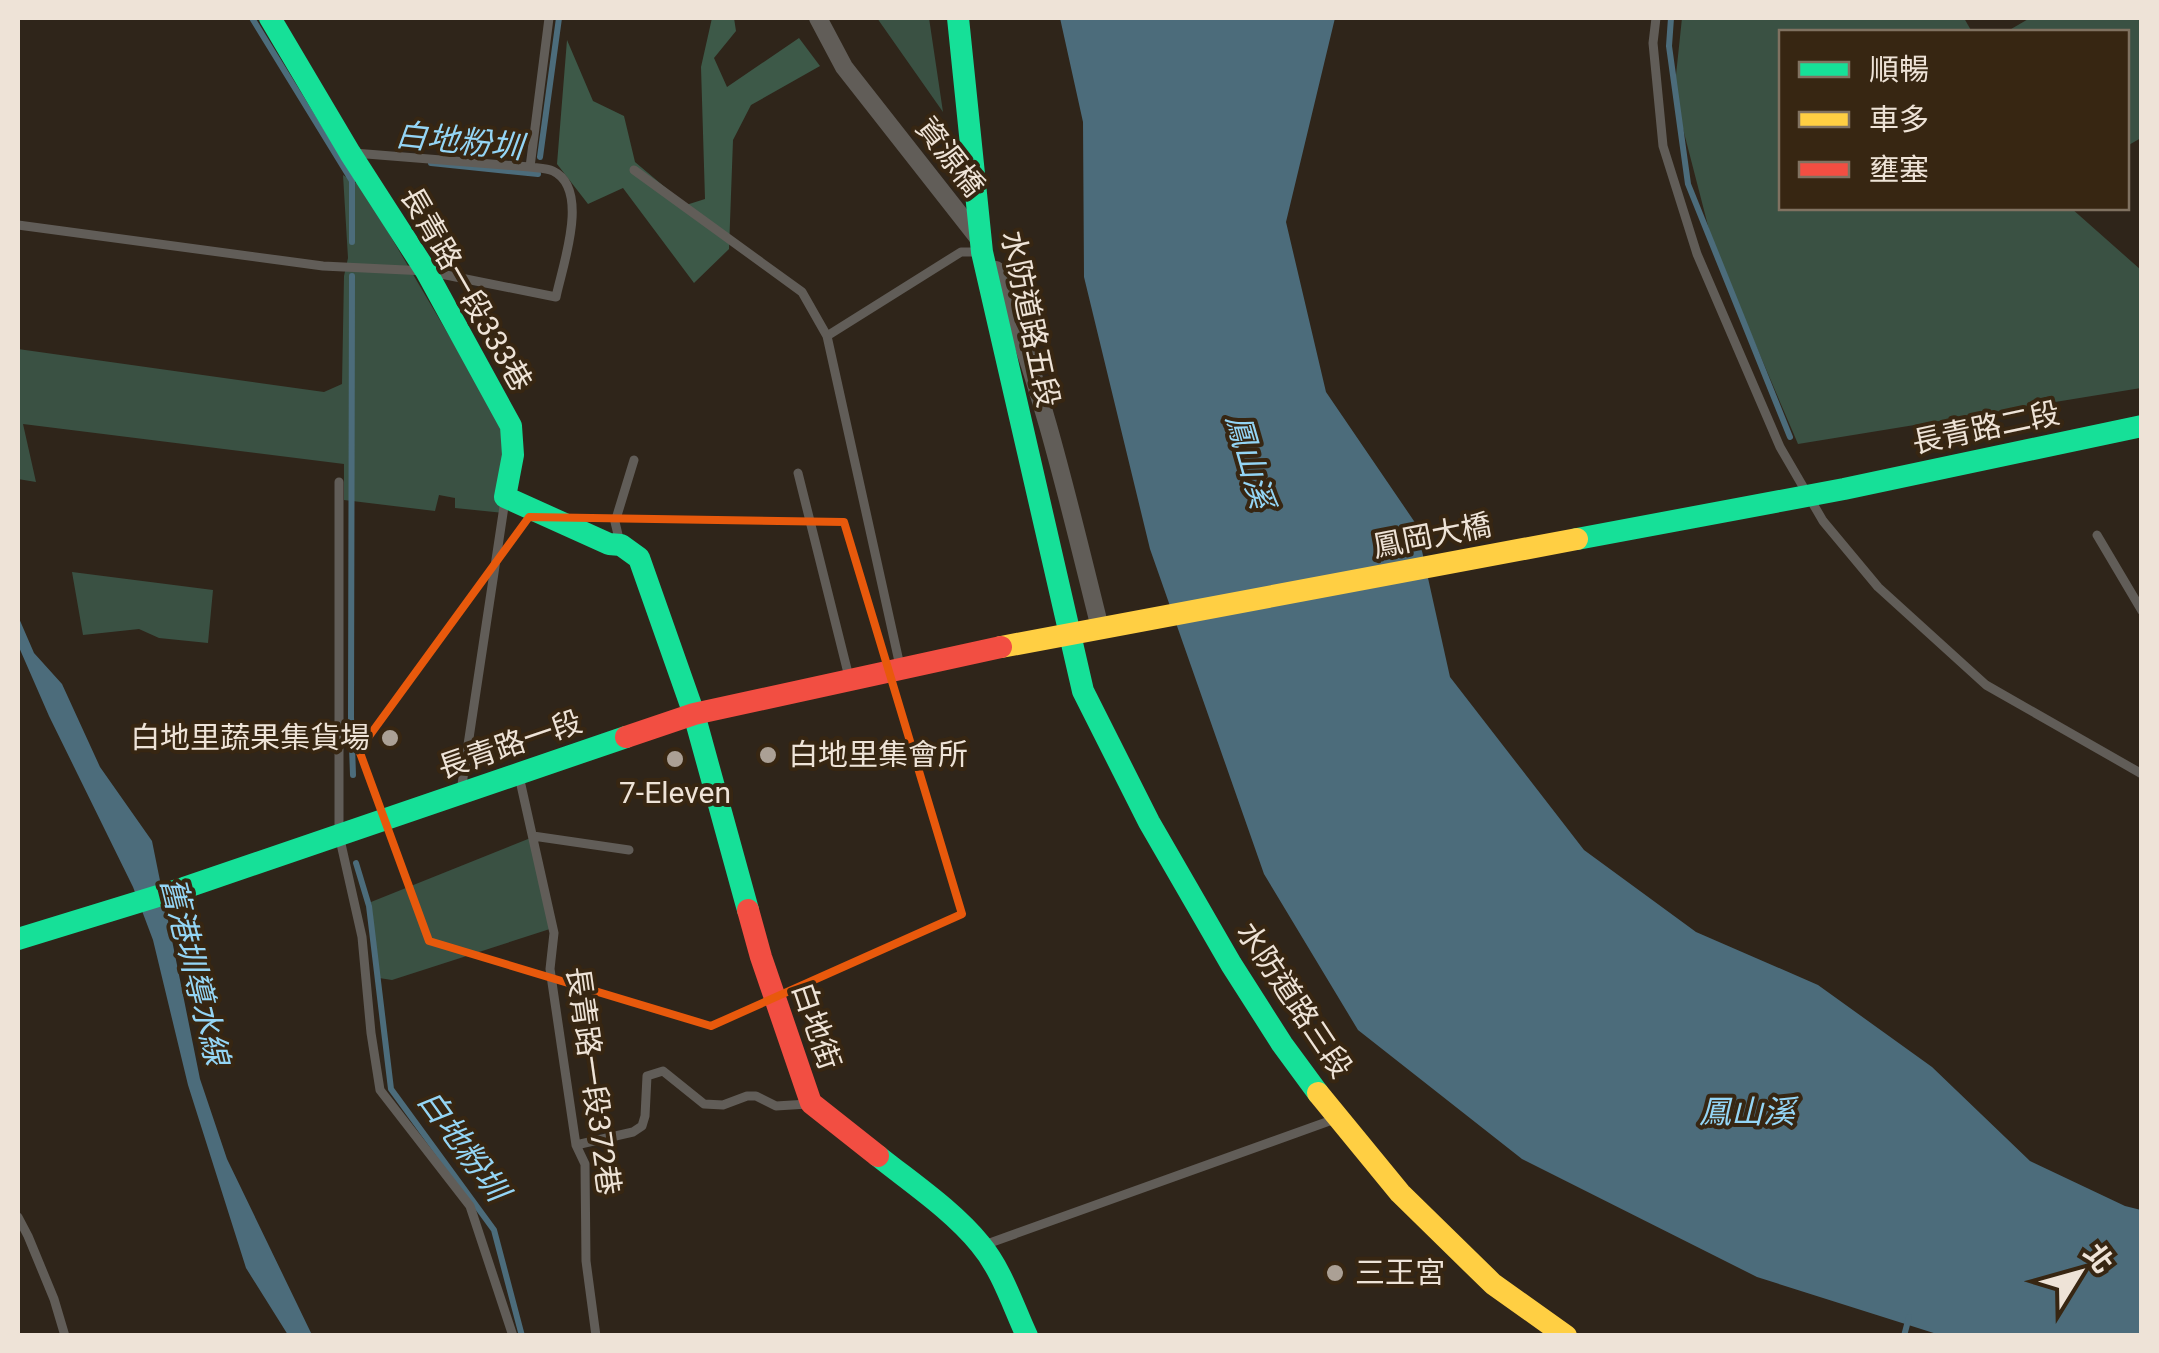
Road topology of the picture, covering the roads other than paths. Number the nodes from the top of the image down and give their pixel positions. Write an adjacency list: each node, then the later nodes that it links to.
1 (270, 18): 6 (street, 長青路一段333巷)
2 (549, 18): 7 (lane)
3 (818, 18): 22 (street, 資源橋)
4 (958, 18): 10 (street, 水防道路五段)
5 (1656, 18): 29 (lane)
6 (350, 153): 7 (lane); 11 (street, 長青路一段333巷)
7 (530, 167): 11 (lane)
8 (634, 170): 12 (lane)
9 (18, 225): 11 (lane)
10 (982, 252): 12 (lane); 23 (street, 水防道路五段)
11 (426, 271): 18 (street, 長青路一段333巷)
12 (827, 336): 25 (lane)
13 (2142, 426): 17 (street, 長青路二段)
14 (634, 460): 20 (lane)
15 (798, 473): 26 (lane)
16 (340, 482): 31 (lane)
17 (1844, 489): 22 (street, 鳳岡大橋)
18 (505, 497): 20 (street); 30 (lane, 長青路一段333巷)
19 (2097, 535): 21 (lane)
20 (621, 546): 27 (street, 白地街)
21 (2142, 611)
22 (1100, 628): 24 (street, 鳳岡大橋)
23 (1068, 630): 36 (street, 水防道路三段)
24 (1030, 640): 25 (street, 長青路一段)
25 (900, 669): 26 (street, 長青路一段)
26 (850, 680): 27 (street, 長青路一段)
27 (694, 714): 28 (street, 長青路一段); 35 (street, 白地街)
28 (518, 774): 30 (street, 長青路一段); 32 (lane, 長青路一段372巷)
29 (2142, 774)
30 (460, 794): 31 (street, 長青路一段)
31 (339, 835): 34 (street, 長青路一段); 41 (lane)
32 (534, 836): 33 (lane); 37 (lane, 長青路一段372巷)
33 (630, 850)
34 (18, 939)
35 (811, 1104): 37 (lane); 39 (street, 白地街)
36 (1337, 1118): 39 (lane); 44 (street, 水防道路三段)
37 (576, 1145): 42 (lane, 長青路一段372巷)
38 (18, 1217): 40 (lane)
39 (982, 1246): 43 (street, 白地街)
40 (65, 1336)
41 (513, 1336)
42 (596, 1336)
43 (1027, 1336)
44 (1566, 1336)

